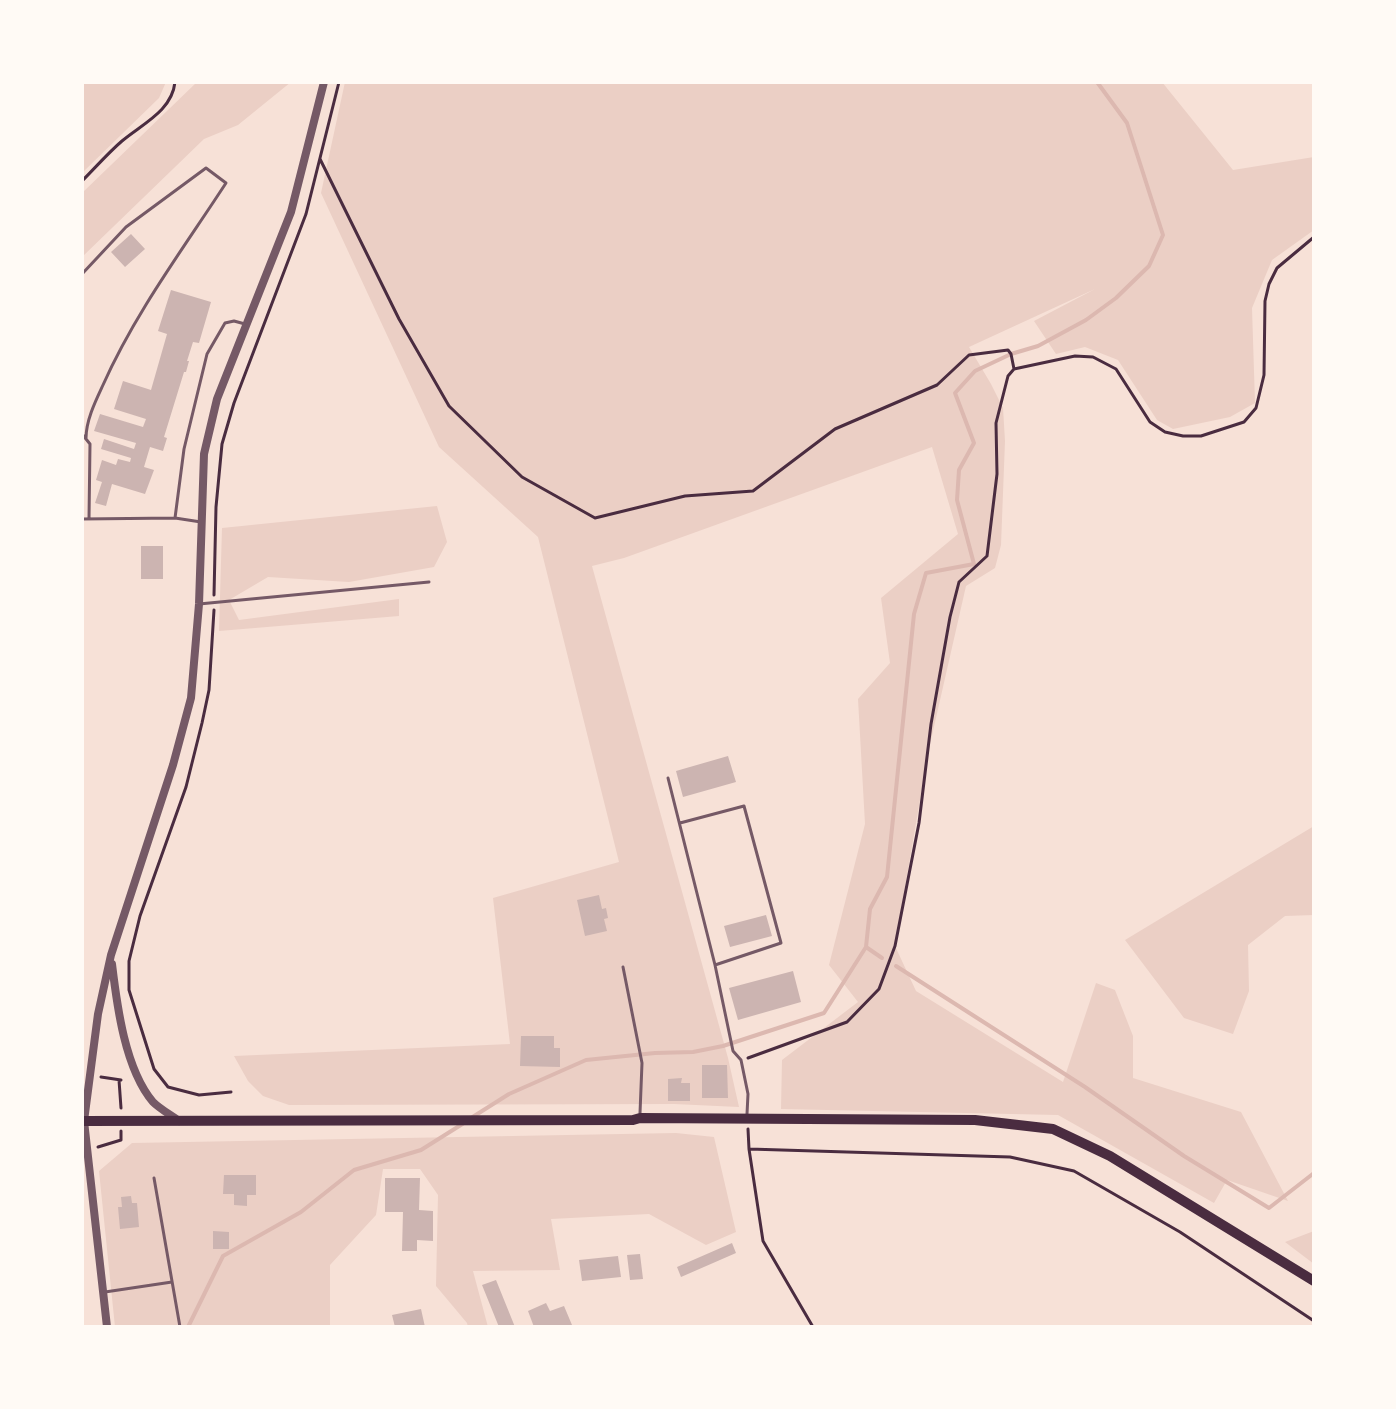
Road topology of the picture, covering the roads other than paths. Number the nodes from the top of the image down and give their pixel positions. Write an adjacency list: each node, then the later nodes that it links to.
1 (324, 82): 3 (street)
2 (82, 274): 5 (lane)
3 (246, 325): 6 (lane); 9 (street)
4 (82, 434): 5 (lane)
5 (86, 438): 8 (lane)
6 (175, 518): 8 (lane); 9 (lane)
7 (82, 519): 8 (lane)
8 (89, 519)
9 (201, 522): 11 (street)
10 (429, 582): 11 (lane)
11 (199, 604): 14 (street)
12 (668, 778): 13 (lane)
13 (680, 823): 15 (lane); 15 (lane)
14 (111, 955): 19 (street); 20 (street)
15 (715, 965): 18 (lane)
16 (623, 967): 17 (lane)
17 (640, 1118): 18 (main road); 20 (main road)
18 (747, 1119): 22 (main road)
19 (83, 1121): 20 (main road); 24 (street)
20 (179, 1121)
21 (154, 1178): 23 (lane)
22 (1314, 1281)
23 (172, 1282): 24 (lane); 26 (lane)
24 (102, 1293): 25 (street)
25 (107, 1327)
26 (180, 1327)

